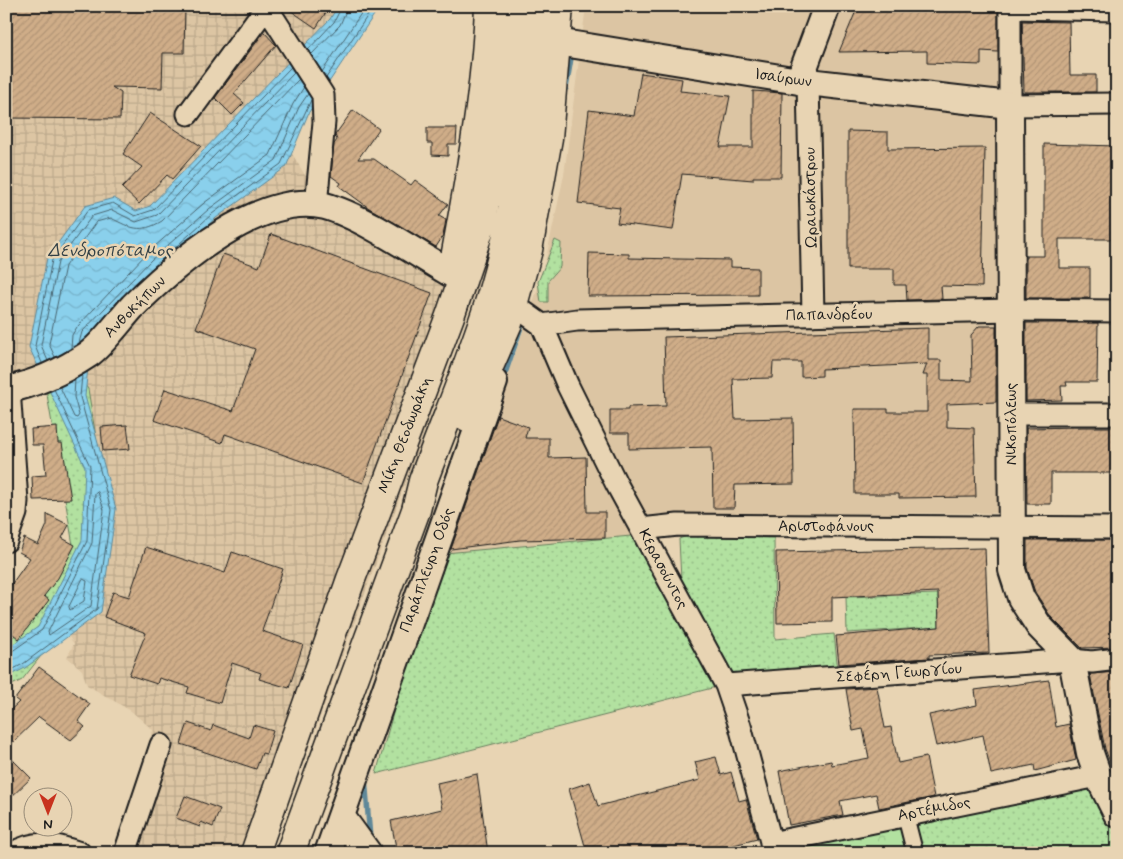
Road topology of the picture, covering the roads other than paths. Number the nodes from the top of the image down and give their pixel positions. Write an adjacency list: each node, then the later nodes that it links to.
1 (489, 6): 15 (highway)
2 (514, 6): 21 (highway, Μίκη Θεοδωράκη)
3 (536, 6): 25 (highway, Μίκη Θεοδωράκη)
4 (559, 6): 9 (highway)
5 (827, 6): 10 (street, Ωραιοκάστρου)
6 (267, 7): 13 (street); 14 (street)
7 (1010, 7): 8 (street); 12 (street, Νικοπόλεως)
8 (1117, 10)
9 (557, 42): 10 (street, Ισαύρων); 18 (highway)
10 (803, 81): 12 (street, Ισαύρων); 19 (street, Ωραιοκάστρου)
11 (1117, 104): 12 (street)
12 (1010, 105): 16 (street, Νικοπόλεως)
13 (188, 114)
14 (316, 205): 15 (street, Ανθοκήπων); 22 (street, Ανθοκήπων)
15 (452, 274): 21 (highway)
16 (1011, 310): 17 (street, Παπανδρέου); 19 (street, Παπανδρέου); 23 (street, Νικοπόλεως)
17 (1117, 310)
18 (511, 314): 20 (street, Κερασούντος); 25 (highway); 37 (street, Παράπλευρη Οδός)
19 (813, 315): 20 (street, Παπανδρέου)
20 (542, 326): 28 (street, Κερασούντος)
21 (440, 343): 42 (highway, Μίκη Θεοδωράκη)
22 (8, 389): 29 (street)
23 (1011, 414): 24 (street); 26 (street, Νικοπόλεως)
24 (1117, 414)
25 (416, 510): 43 (highway, Μίκη Θεοδωράκη)
26 (1011, 527): 27 (street, Αριστοφάνoυς); 28 (street, Αριστοφάνoυς); 30 (street, Νικοπόλεως)
27 (1117, 528)
28 (641, 529): 32 (street, Κερασούντος)
29 (6, 542)
30 (1072, 660): 31 (street, Σεφέρη Γεωργίου); 32 (street, Σεφέρη Γεωργίου); 34 (street)
31 (1117, 660)
32 (726, 685): 38 (street, Κερασούντος)
33 (161, 745): 41 (street)
34 (1098, 776): 35 (street, Αρτέμιδος); 36 (street)
35 (905, 814): 38 (street, Αρτέμιδος); 46 (street)
36 (1117, 814)
37 (341, 816): 44 (street, Παράπλευρη Οδός); 45 (street)
38 (772, 848)
39 (14, 853): 40 (street)
40 (80, 853)
41 (125, 853)
42 (254, 853)
43 (290, 853)
44 (328, 853)
45 (368, 853)
46 (915, 853)

